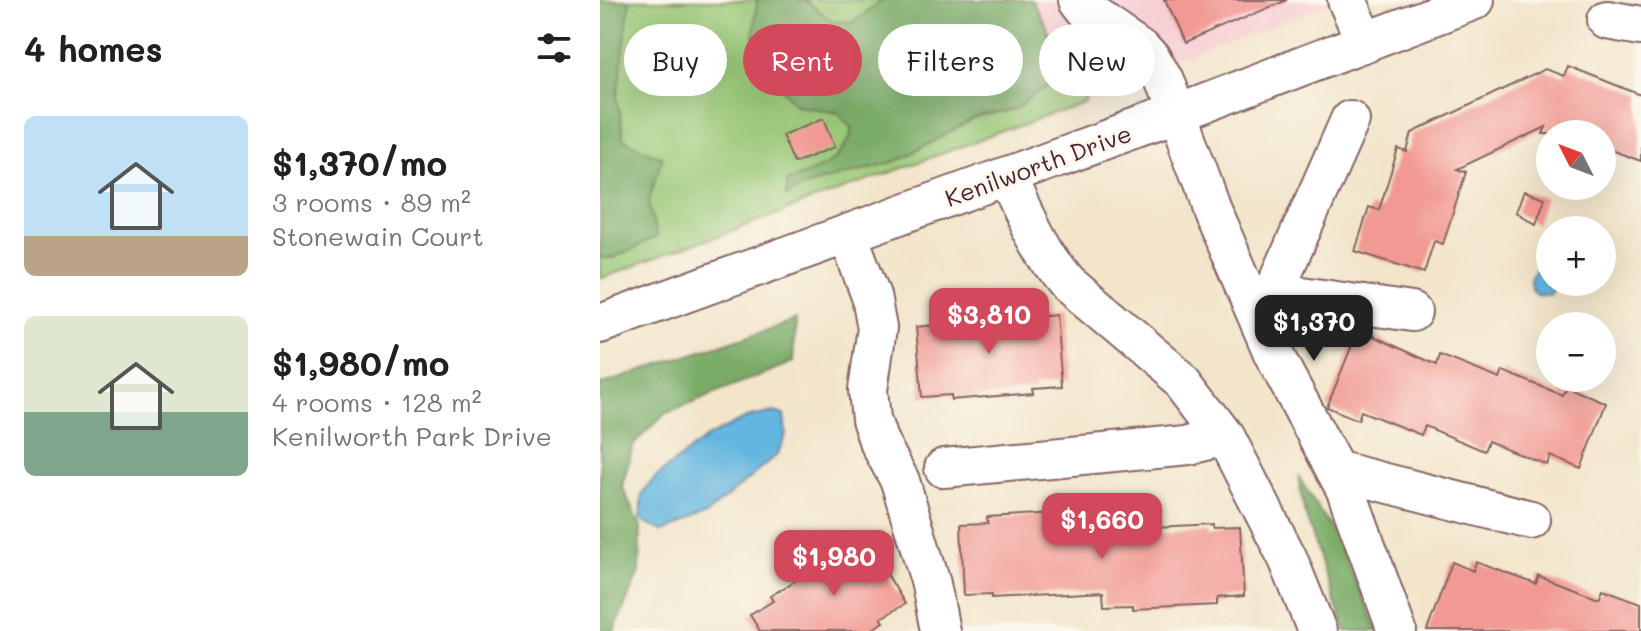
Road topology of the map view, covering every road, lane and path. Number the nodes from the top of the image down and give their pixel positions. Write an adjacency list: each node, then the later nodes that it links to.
1 (1079, 0): 5 (street)
2 (1347, 0): 4 (street)
3 (1475, 0): 4 (street, Kenilworth Drive)
4 (1366, 43): 5 (street, Kenilworth Drive)
5 (1174, 115): 7 (street, Kenilworth Drive); 9 (street)
6 (1350, 120): 9 (street)
7 (1007, 177): 8 (street, Kenilworth Drive); 12 (street)
8 (848, 235): 11 (street, Kenilworth Drive); 17 (street)
9 (1262, 295): 10 (street); 14 (street)
10 (1412, 312)
11 (600, 324)
12 (1225, 436): 13 (street); 16 (street)
13 (944, 468)
14 (1335, 470): 15 (street); 18 (street)
15 (1531, 520)
16 (1305, 624)
17 (940, 631)
18 (1397, 631)

